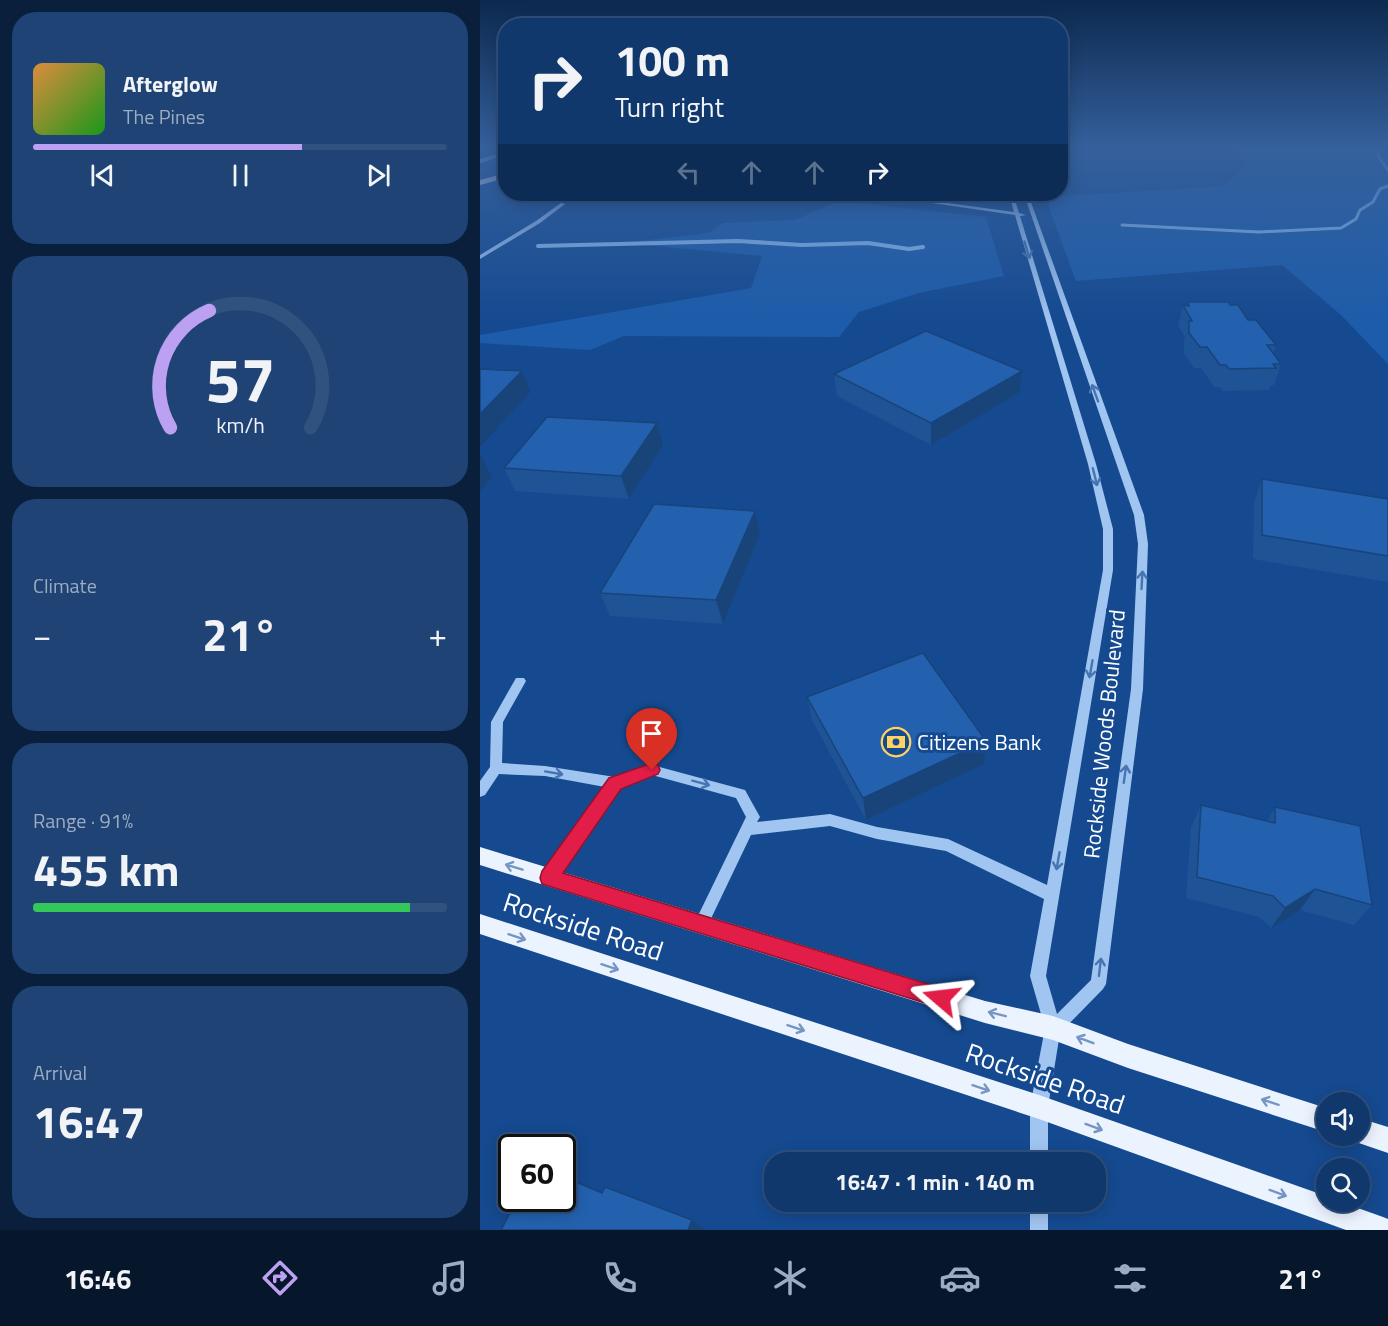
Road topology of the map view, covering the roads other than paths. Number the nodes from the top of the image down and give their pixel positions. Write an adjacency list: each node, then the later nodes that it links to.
1 (560, 206): 8 (street)
2 (970, 206): 6 (street)
3 (983, 206): 6 (street)
4 (1014, 206): 6 (street, Rockside Woods Boulevard)
5 (1029, 206): 7 (street, Rockside Woods Boulevard)
6 (1016, 212): 7 (street); 16 (street, Rockside Woods Boulevard, one-way to 16)
7 (1031, 213): 19 (street, Rockside Woods Boulevard, one-way to 7)
8 (480, 257)
9 (520, 681): 10 (street)
10 (496, 768): 11 (street, one-way to 11); 12 (street)
11 (615, 783): 13 (street, one-way to 13); 15 (street)
12 (480, 791)
13 (748, 829): 16 (street); 18 (street)
14 (480, 856): 15 (main road, Rockside Road, one-way to 14)
15 (549, 878): 18 (main road, Rockside Road)
16 (1052, 895): 19 (street, Rockside Woods Boulevard)
17 (480, 924): 20 (main road, Rockside Road, one-way to 20)
18 (701, 924): 19 (main road, Rockside Road, one-way to 18)
19 (1053, 1028): 20 (street, Rockside Woods Boulevard); 21 (main road, Rockside Road, one-way to 19)
20 (1039, 1107): 24 (street, Rockside Woods Boulevard); 27 (main road, Rockside Road, one-way to 27)
21 (1316, 1117)
22 (1370, 1134): 23 (main road)
23 (1388, 1140)
24 (1039, 1152)
25 (1039, 1212): 26 (street)
26 (1039, 1230)
27 (1383, 1230)

